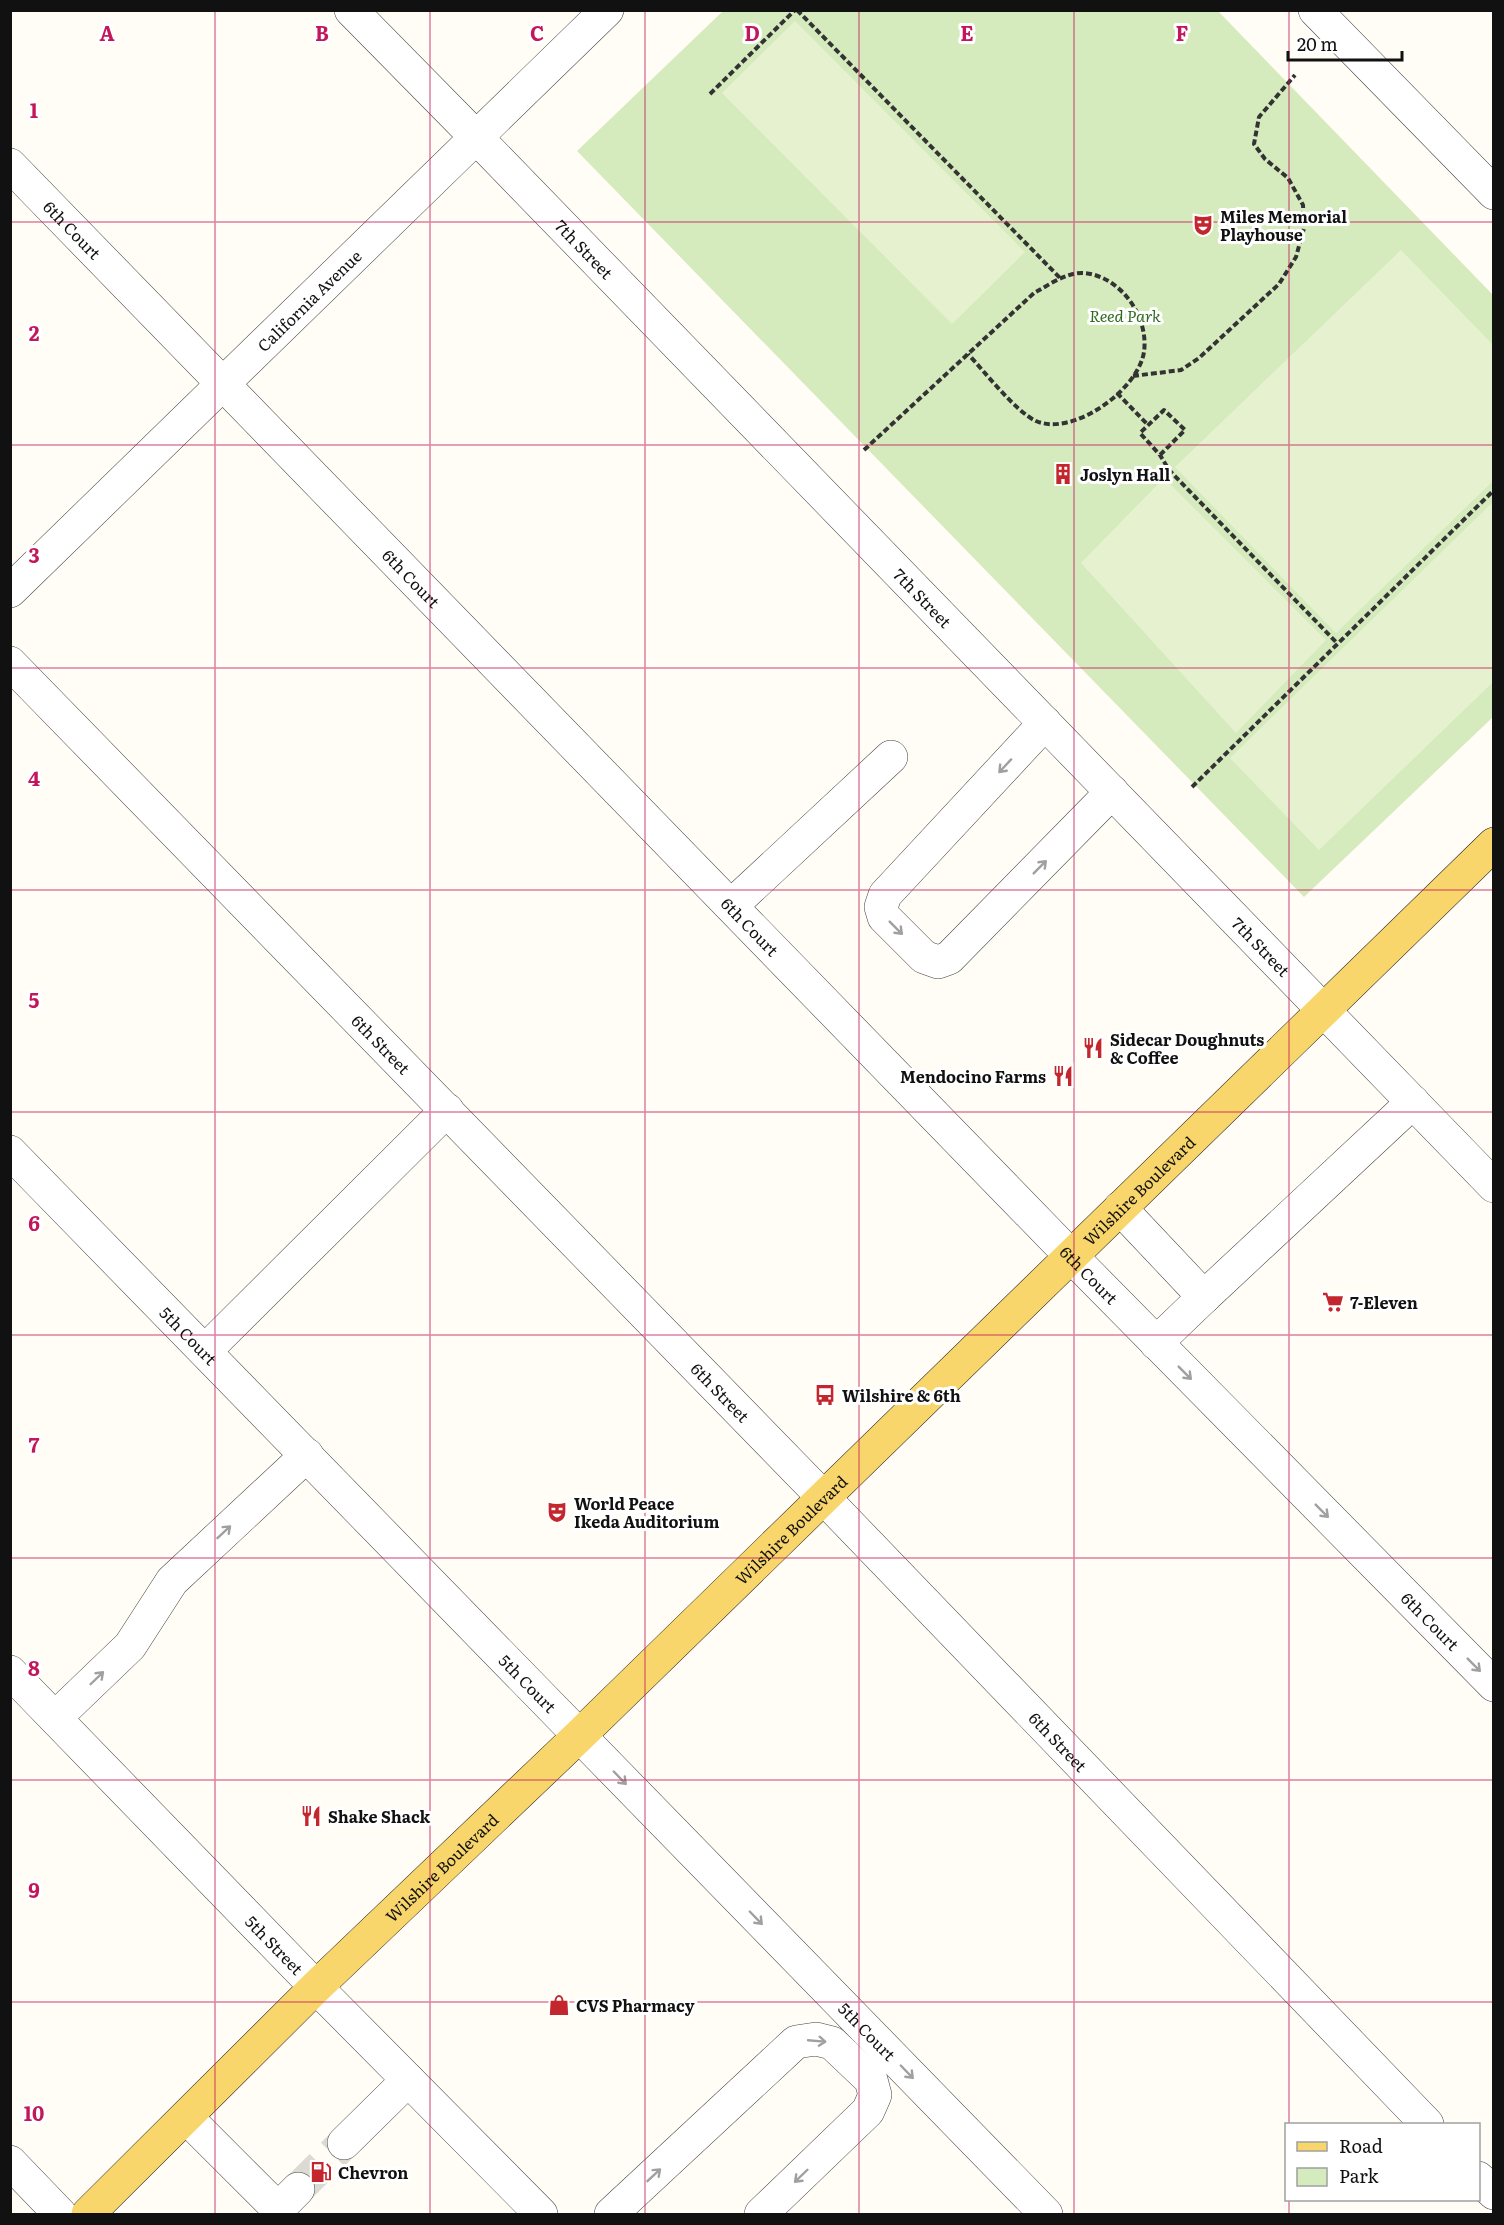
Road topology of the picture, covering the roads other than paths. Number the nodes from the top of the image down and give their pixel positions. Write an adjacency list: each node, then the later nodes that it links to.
1 (351, 10): 4 (street, 7th Street)
2 (607, 10): 4 (street, California Avenue)
3 (1316, 10): 6 (street)
4 (476, 137): 7 (street, California Avenue); 10 (street, 7th Street)
5 (10, 165): 7 (street, 6th Court)
6 (1494, 193)
7 (224, 383): 8 (street, California Avenue); 14 (street, 6th Court)
8 (10, 591)
9 (10, 663): 17 (street, 6th Street)
10 (1045, 723): 12 (street, 7th Street); 12 (street, one-way to 12)
11 (891, 757): 14 (street)
12 (1112, 792): 15 (street, 7th Street)
13 (1494, 844): 15 (main road, Wilshire Boulevard)
14 (731, 906): 21 (street, 6th Court)
15 (1323, 1010): 16 (street, 7th Street); 20 (main road, Wilshire Boulevard)
16 (1413, 1102): 19 (street, 7th Street); 22 (street)
17 (447, 1110): 24 (street); 26 (street, 6th Street)
18 (10, 1152): 24 (street, 5th Court)
19 (1494, 1186)
20 (1120, 1208): 21 (main road, Wilshire Boulevard); 22 (street)
21 (1071, 1256): 23 (street, 6th Court); 26 (main road, Wilshire Boulevard)
22 (1204, 1297): 23 (street)
23 (1156, 1343): 28 (street, 6th Court, one-way to 28)
24 (205, 1352): 25 (street, 5th Court)
25 (307, 1455): 29 (street, one-way to 25); 30 (street, 5th Court)
26 (823, 1497): 30 (main road, Wilshire Boulevard); 34 (street, 6th Street)
27 (10, 1672): 29 (street, 5th Street)
28 (1494, 1685)
29 (55, 1718): 31 (street, 5th Street)
30 (579, 1736): 31 (main road, Wilshire Boulevard); 45 (street, 5th Court, one-way to 45)
31 (316, 1987): 32 (street, 5th Street); 33 (main road, Wilshire Boulevard)
32 (408, 2080): 35 (street); 42 (street, 5th Street)
33 (186, 2117): 38 (street); 41 (main road, Wilshire Boulevard)
34 (1426, 2123)
35 (344, 2143)
36 (10, 2162): 40 (street)
37 (1480, 2179): 39 (street)
38 (298, 2190)
39 (1494, 2193)
40 (60, 2214)
41 (87, 2214)
42 (541, 2214)
43 (611, 2214): 44 (street, one-way to 44)
44 (761, 2214)
45 (1046, 2214)

